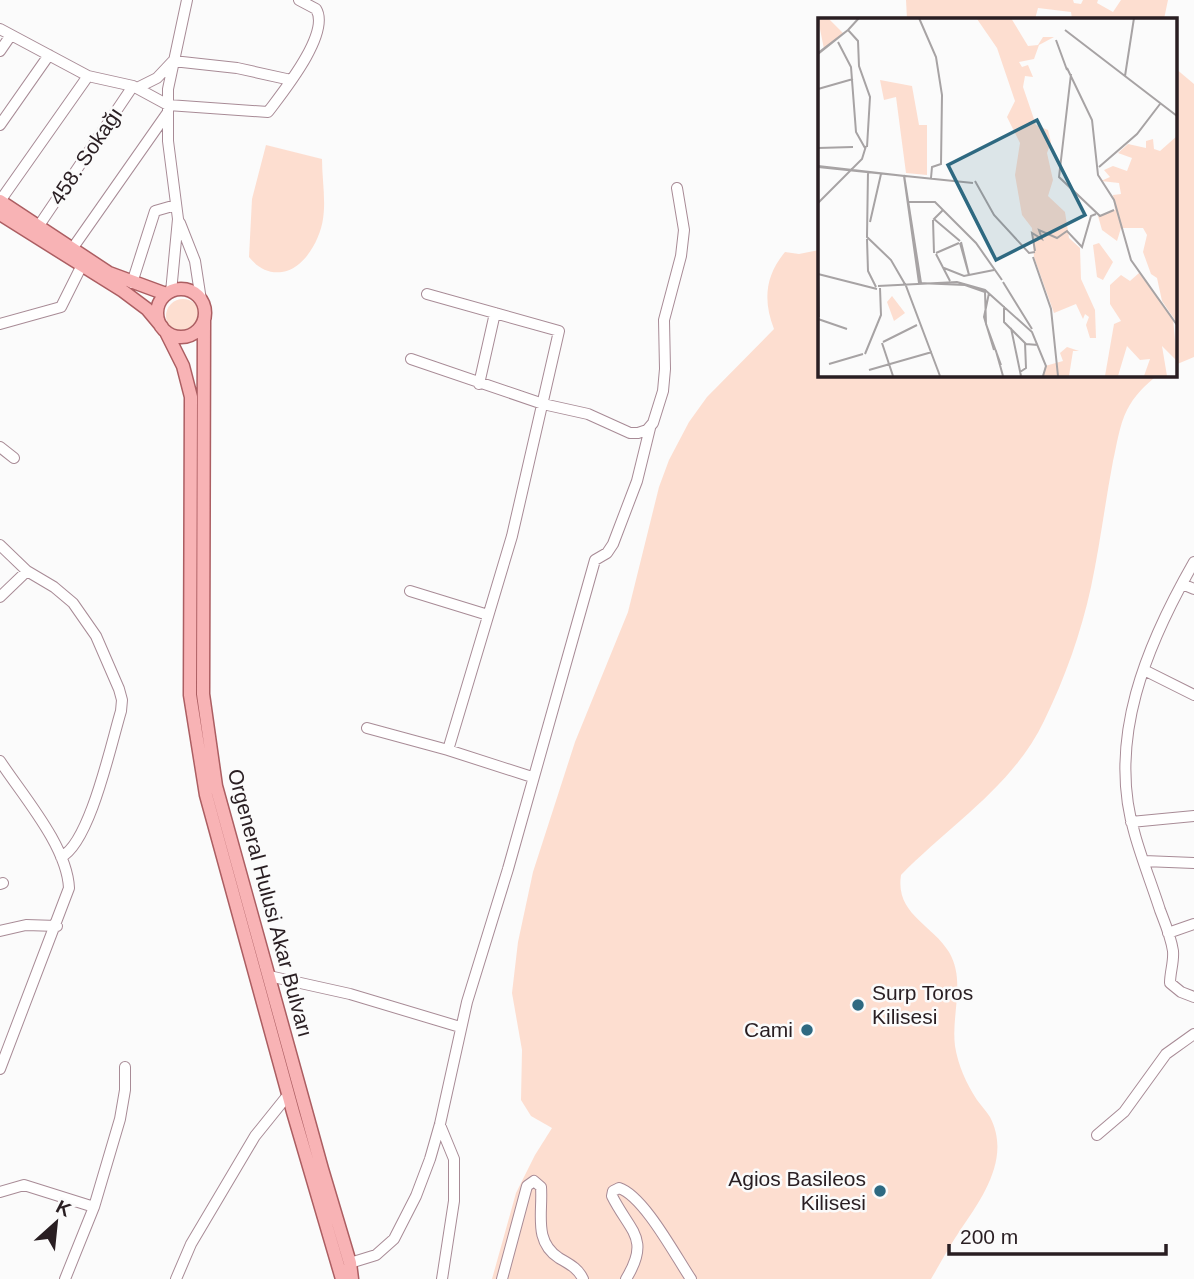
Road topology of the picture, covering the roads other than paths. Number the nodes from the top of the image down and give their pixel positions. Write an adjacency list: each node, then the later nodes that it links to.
1 (187, 0): 7 (street)
2 (299, 0): 9 (street)
3 (0, 29): 4 (street)
4 (11, 35): 5 (street); 6 (street)
5 (0, 51)
6 (49, 55): 8 (street); 12 (street)
7 (173, 61): 9 (street); 10 (street); 11 (street)
8 (88, 76): 10 (street); 14 (street)
9 (292, 80): 11 (street)
10 (135, 87): 11 (street); 18 (street, 458. Sokağı)
11 (168, 109): 15 (street); 19 (street)
12 (0, 125)
13 (677, 188): 32 (street)
14 (0, 201): 18 (main road)
15 (176, 205): 17 (street); 21 (street)
16 (0, 214): 20 (main road, Orgeneral Hulusi Akar Bulvarı)
17 (178, 219): 22 (street); 24 (street)
18 (38, 227): 19 (main road)
19 (72, 249): 21 (main road)
20 (82, 265): 27 (street); 28 (main road, Orgeneral Hulusi Akar Bulvarı)
21 (132, 283): 22 (main road)
22 (169, 293): 24 (main road); 28 (main road)
23 (427, 294): 25 (street)
24 (201, 300): 26 (main road)
25 (495, 313): 30 (street); 31 (street)
26 (204, 320): 28 (main road); 58 (main road, Orgeneral Hulusi Akar Bulvarı)
27 (0, 324)
28 (164, 330): 64 (main road, Orgeneral Hulusi Akar Bulvarı)
29 (411, 359): 30 (street)
30 (479, 384): 31 (street)
31 (542, 404): 32 (street); 42 (street)
32 (650, 428): 48 (street)
33 (0, 447): 34 (street)
34 (14, 458)
35 (0, 545): 37 (street)
36 (1194, 562): 38 (street)
37 (27, 571): 41 (street); 51 (street)
38 (1182, 584): 39 (street); 43 (street)
39 (1194, 589)
40 (411, 591): 42 (street)
41 (0, 597)
42 (488, 615): 46 (street)
43 (1144, 670): 44 (street); 50 (street)
44 (1194, 695)
45 (367, 728): 46 (street)
46 (448, 750): 48 (street)
47 (0, 761): 51 (street)
48 (532, 777): 60 (street)
49 (1194, 816): 50 (street)
50 (1131, 822): 52 (street)
51 (61, 858): 55 (street)
52 (1143, 861): 53 (street); 57 (street)
53 (1194, 863)
54 (1194, 924): 57 (street)
55 (57, 926): 56 (street); 63 (street)
56 (0, 930)
57 (1168, 933): 59 (street)
58 (268, 976): 60 (street); 69 (main road, Orgeneral Hulusi Akar Bulvarı)
59 (1194, 997)
60 (460, 1027): 65 (street)
61 (1194, 1034): 66 (street)
62 (125, 1067): 68 (street)
63 (0, 1069)
64 (288, 1095): 71 (street); 72 (main road, Orgeneral Hulusi Akar Bulvarı)
65 (440, 1124): 69 (street); 74 (street)
66 (1097, 1135)
67 (0, 1192): 68 (street)
68 (94, 1207): 70 (street)
69 (350, 1263): 73 (main road, Orgeneral Hulusi Akar Bulvarı)
70 (65, 1279)
71 (176, 1279)
72 (342, 1279)
73 (352, 1279)
74 (442, 1279)
75 (502, 1279): 76 (street)
76 (583, 1279)
77 (626, 1279): 78 (street)
78 (691, 1279)

